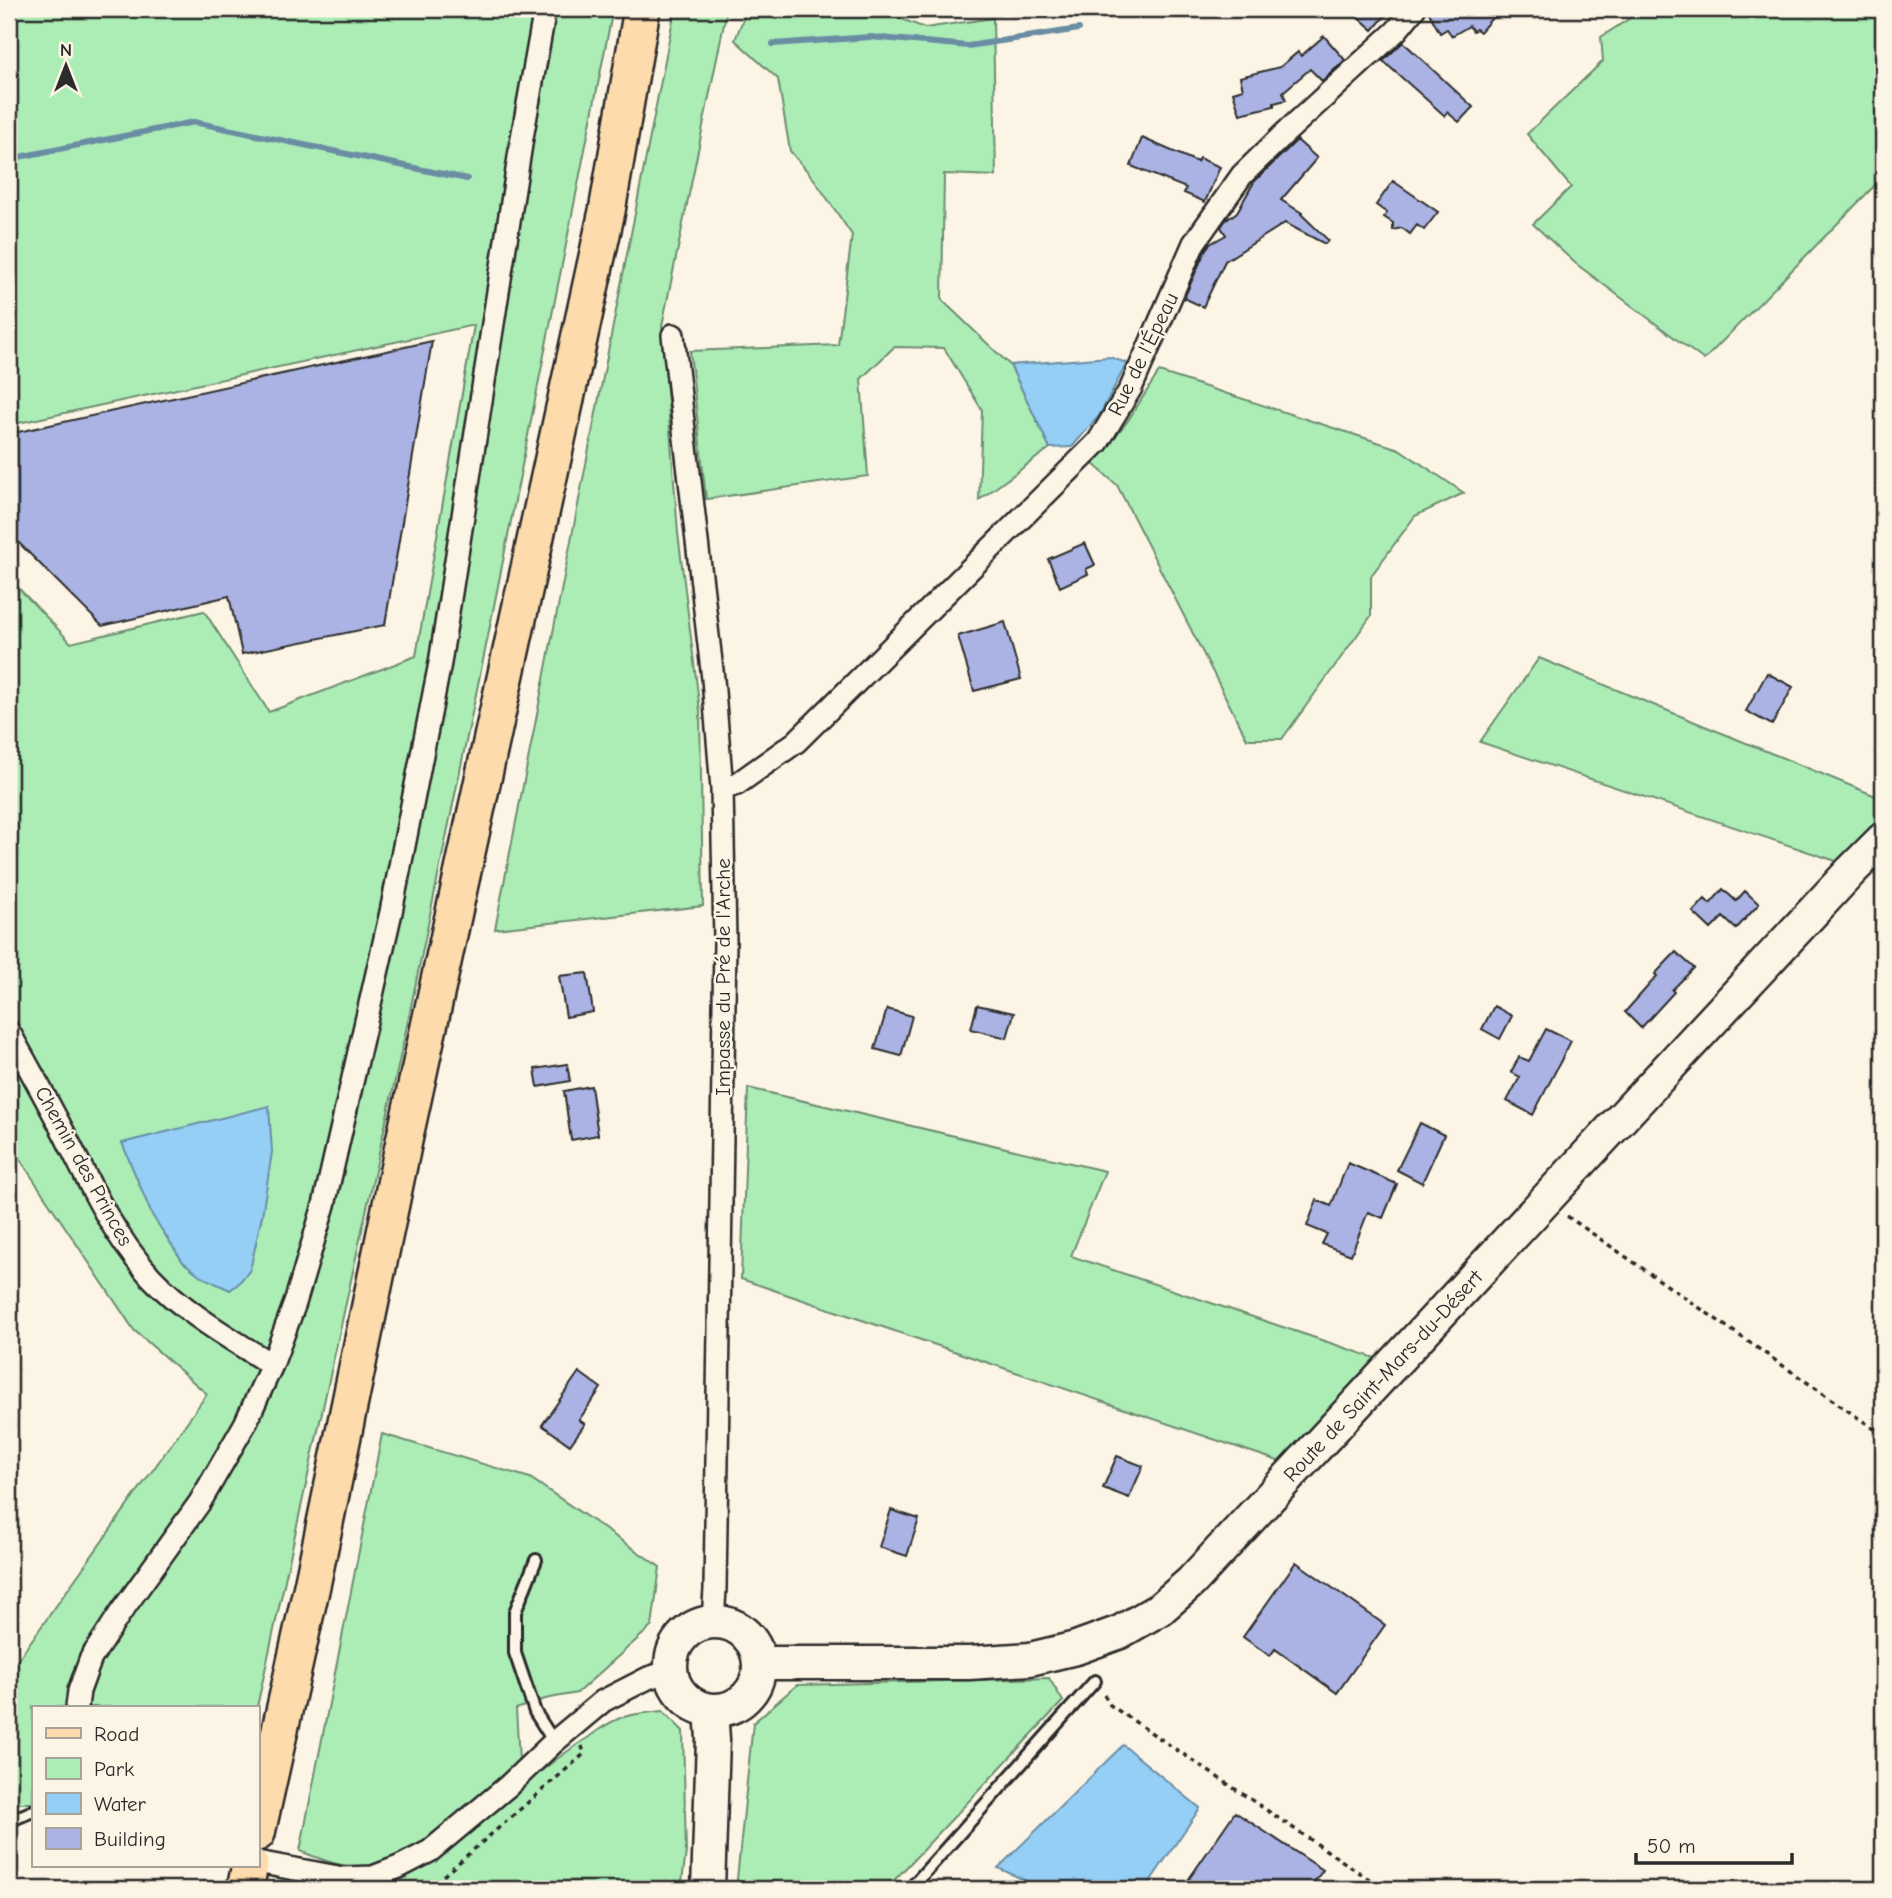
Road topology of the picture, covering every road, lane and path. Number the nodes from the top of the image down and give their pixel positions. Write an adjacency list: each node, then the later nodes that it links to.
1 (545, 9): 9 (street)
2 (642, 9): 21 (main road)
3 (1414, 9): 5 (street, Rue de l'Épeau)
4 (673, 335): 5 (street, Impasse du Pré de l'Arche)
5 (722, 789): 12 (street, Impasse du Pré de l'Arche)
6 (1883, 839): 8 (main road, Route de Saint-Mars-du-Désert)
7 (9, 1032): 9 (street, Chemin des Princes)
8 (1545, 1201): 10 (path); 13 (main road, Route de Saint-Mars-du-Désert)
9 (272, 1365): 16 (street)
10 (1883, 1435)
11 (536, 1560): 19 (lane)
12 (713, 1622): 13 (main road); 14 (main road)
13 (759, 1662): 17 (main road)
14 (670, 1671): 17 (main road); 18 (street)
15 (1095, 1681): 28 (lane); 29 (path)
16 (77, 1706)
17 (711, 1710): 27 (main road)
18 (577, 1723): 19 (street); 26 (path)
19 (554, 1742): 23 (street)
20 (32, 1811): 22 (lane)
21 (259, 1824)
22 (9, 1825)
23 (259, 1862)
24 (250, 1867): 25 (main road)
25 (245, 1889)
26 (428, 1889)
27 (708, 1889)
28 (910, 1889)
29 (1384, 1889)

